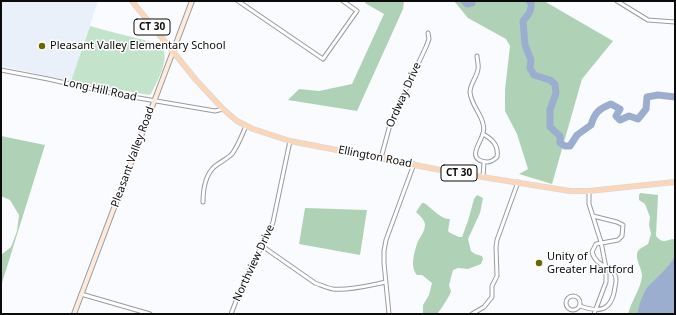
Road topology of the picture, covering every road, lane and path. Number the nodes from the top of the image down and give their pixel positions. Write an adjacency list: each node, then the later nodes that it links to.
1 (132, 1): 8 (main road, Ellington Road / CT 30)
2 (192, 1): 8 (main road, Pleasant Valley Road)
3 (238, 1): 4 (street)
4 (343, 1)
5 (617, 1): 6 (street)
6 (675, 22)
7 (428, 33): 16 (street, Ordway Drive)
8 (173, 52): 11 (main road, Pleasant Valley Road); 12 (main road, Ellington Road / CT 30)
9 (477, 56): 14 (street)
10 (1, 70): 11 (street, Long Hill Road)
11 (154, 100): 12 (street, Long Hill Road); 29 (main road, Pleasant Valley Road)
12 (223, 109): 13 (main road, Ellington Road / CT 30)
13 (246, 126): 15 (main road, Ellington Road / CT 30); 23 (street)
14 (483, 134): 17 (street); 17 (street)
15 (290, 141): 16 (main road, Ellington Road / CT 30); 26 (street, Northview Drive)
16 (381, 158): 18 (main road, Ellington Road / CT 30)
17 (484, 162): 19 (street)
18 (414, 164): 19 (main road, Ellington Road / CT 30); 28 (street)
19 (483, 177): 20 (main road, Ellington Road / CT 30)
20 (518, 182): 22 (main road, Ellington Road / CT 30); 36 (street)
21 (675, 182): 22 (main road, Ellington Road / CT 30)
22 (589, 191): 24 (street)
23 (203, 202)
24 (593, 216): 25 (street); 25 (street)
25 (601, 242): 27 (street); 27 (street)
26 (262, 246): 28 (street); 34 (street, Northview Drive)
27 (606, 268): 31 (street); 31 (street)
28 (386, 282): 35 (street)
29 (82, 294): 32 (main road, Pleasant Valley Road); 33 (street)
30 (580, 306): 30 (street); 31 (street)
31 (596, 310): 37 (street)
32 (74, 314)
33 (150, 314)
34 (231, 314)
35 (389, 314)
36 (472, 314)
37 (594, 314)

